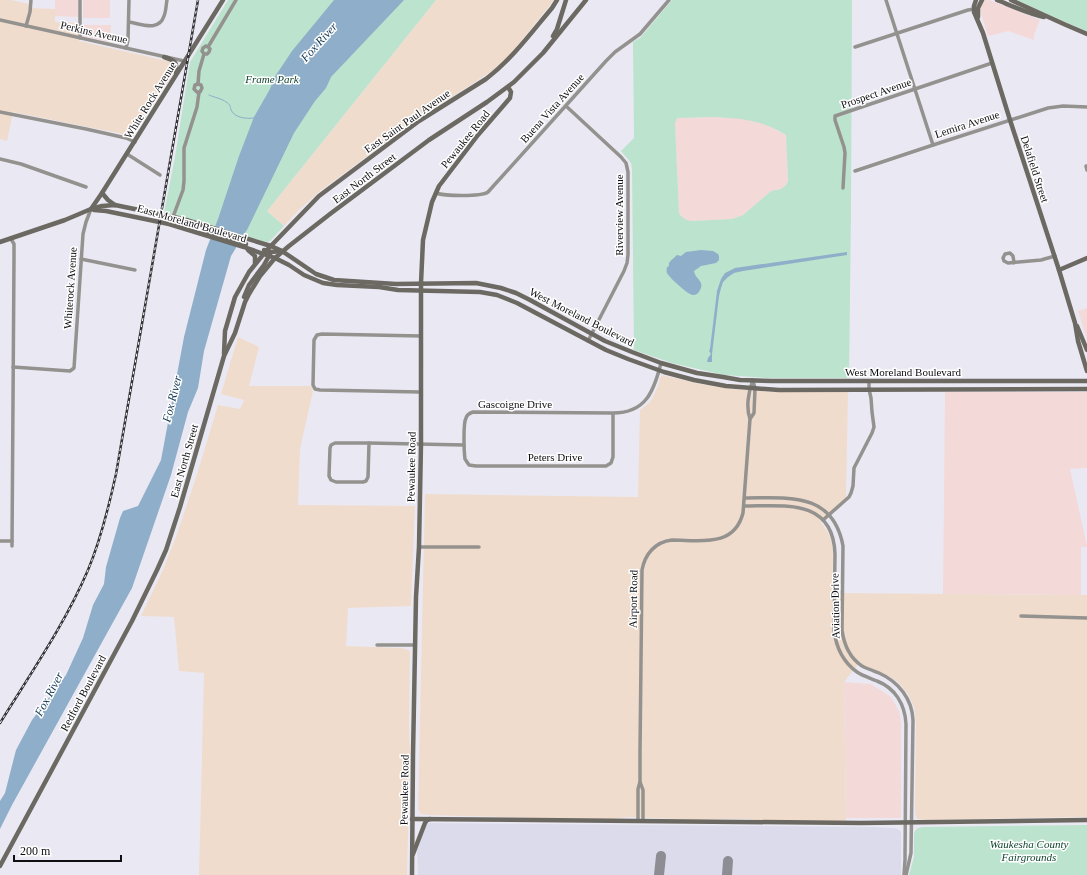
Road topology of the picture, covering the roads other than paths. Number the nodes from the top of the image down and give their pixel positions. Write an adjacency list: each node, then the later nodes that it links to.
1 (31, 0): 21 (street)
2 (80, 0): 24 (street)
3 (129, 0): 20 (street)
4 (167, 0): 20 (street)
5 (223, 0): 29 (street, White Rock Avenue)
6 (236, 0): 54 (street)
7 (557, 0): 60 (street, East Saint Paul Avenue)
8 (566, 0): 25 (street, East North Street)
9 (586, 0): 25 (street, East North Street)
10 (669, 0): 34 (street, Buena Vista Avenue)
11 (886, 0): 22 (street)
12 (976, 0): 16 (street)
13 (982, 0): 19 (street, Delafield Street)
14 (997, 0): 17 (street)
15 (1012, 0): 17 (street)
16 (974, 10): 19 (street, Delafield Street); 22 (street)
17 (1051, 18): 23 (street)
18 (0, 20): 21 (street, Perkins Avenue)
19 (978, 21): 30 (street, Delafield Street)
20 (129, 22): 27 (street)
21 (26, 26): 24 (street, Perkins Avenue)
22 (896, 33): 26 (street); 33 (street)
23 (1087, 34)
24 (80, 38): 27 (street, Perkins Avenue)
25 (550, 43): 32 (street, East North Street)
26 (854, 47)
27 (126, 48): 28 (street, Perkins Avenue)
28 (164, 57): 29 (street, Perkins Avenue); 31 (street)
29 (184, 61): 31 (street, White Rock Avenue)
30 (992, 63): 33 (street, Prospect Avenue); 37 (street, Delafield Street)
31 (176, 75): 38 (street, White Rock Avenue)
32 (508, 87): 49 (street, Pewaukee Road); 61 (street, East North Street)
33 (914, 89): 39 (street); 47 (street, Prospect Avenue)
34 (566, 106): 49 (street, Buena Vista Avenue); 79 (street, Riverview Avenue)
35 (1087, 107): 37 (street, Lemira Avenue)
36 (0, 112): 38 (street)
37 (1010, 120): 39 (street, Lemira Avenue); 63 (street, Delafield Street)
38 (134, 142): 40 (street, White Rock Avenue)
39 (933, 145): 44 (street, Lemira Avenue)
40 (127, 154): 45 (street); 48 (street, White Rock Avenue)
41 (0, 159): 46 (street)
42 (1087, 166): 43 (street)
43 (1087, 170)
44 (855, 172)
45 (160, 175)
46 (86, 186)
47 (843, 188)
48 (102, 193): 50 (street); 51 (street, White Rock Avenue)
49 (436, 193): 71 (street, Pewaukee Road)
50 (115, 205): 51 (street, East Moreland Boulevard); 52 (street, East Moreland Boulevard)
51 (91, 210): 53 (street, East Moreland Boulevard); 57 (street, East Moreland Boulevard); 66 (street, Whiterock Avenue)
52 (139, 210): 53 (street); 54 (street, East Moreland Boulevard)
53 (138, 217): 55 (street, East Moreland Boulevard)
54 (173, 217): 55 (street); 56 (street, East Moreland Boulevard)
55 (172, 225): 59 (street, East Moreland Boulevard)
56 (245, 238): 60 (street, West Moreland Boulevard)
57 (11, 239): 58 (street, East Moreland Boulevard); 90 (street)
58 (0, 242)
59 (244, 245): 62 (street, East Moreland Boulevard); 68 (street)
60 (271, 246): 61 (street, West Moreland Boulevard); 62 (street)
61 (282, 251): 62 (street); 64 (street, East North Street); 71 (street, West Moreland Boulevard)
62 (267, 253): 64 (street, West Moreland Boulevard); 68 (street, East North Street); 77 (street)
63 (1055, 256): 67 (street); 70 (street, Delafield Street)
64 (275, 258): 74 (street, West Moreland Boulevard); 77 (street, East North Street)
65 (1087, 258): 70 (street)
66 (81, 259): 69 (street); 90 (street, Whiterock Avenue)
67 (1014, 263)
68 (254, 265): 87 (street, East North Street)
69 (135, 270)
70 (1060, 270): 78 (street, Delafield Street)
71 (421, 283): 72 (street, West Moreland Boulevard); 74 (street, Pewaukee Road)
72 (449, 283): 73 (street, West Moreland Boulevard); 75 (street)
73 (493, 286): 76 (street); 79 (street, West Moreland Boulevard)
74 (421, 291): 75 (street, West Moreland Boulevard); 80 (street, Pewaukee Road)
75 (448, 291): 76 (street, West Moreland Boulevard)
76 (491, 294): 81 (street, West Moreland Boulevard)
77 (241, 312): 87 (street, East North Street)
78 (1076, 323): 82 (street, Delafield Street); 83 (street, Delafield Street)
79 (592, 334): 81 (street, Riverview Avenue); 84 (street, West Moreland Boulevard)
80 (421, 336): 114 (street, Pewaukee Road); 114 (street)
81 (588, 341): 86 (street, West Moreland Boulevard)
82 (1085, 344): 83 (street); 85 (street, Delafield Street)
83 (1080, 346): 88 (street, Delafield Street)
84 (619, 347): 86 (street); 89 (street, West Moreland Boulevard)
85 (1087, 350)
86 (616, 354): 91 (street, West Moreland Boulevard)
87 (224, 356): 126 (street, East North Street)
88 (1086, 362): 92 (street, Delafield Street)
89 (661, 363): 91 (street, Gascoigne Drive); 93 (street, West Moreland Boulevard)
90 (13, 367): 128 (street)
91 (659, 370): 103 (street, West Moreland Boulevard); 115 (street, Gascoigne Drive)
92 (1087, 371)
93 (723, 378): 94 (street, West Moreland Boulevard); 103 (street)
94 (753, 380): 95 (street, West Moreland Boulevard); 104 (street, Airport Road); 105 (street, Airport Road)
95 (795, 381): 96 (street, West Moreland Boulevard); 106 (street)
96 (869, 381): 97 (street, West Moreland Boulevard); 107 (street)
97 (914, 381): 98 (street, West Moreland Boulevard); 108 (street)
98 (952, 381): 99 (street, West Moreland Boulevard); 109 (street)
99 (996, 381): 100 (street, West Moreland Boulevard); 110 (street)
100 (1040, 381): 101 (street, West Moreland Boulevard); 111 (street)
101 (1060, 381): 102 (street, West Moreland Boulevard); 112 (street)
102 (1087, 381)
103 (722, 385): 104 (street, West Moreland Boulevard)
104 (749, 388): 105 (street, West Moreland Boulevard); 116 (street, Airport Road)
105 (755, 389): 106 (street, West Moreland Boulevard); 116 (street, Airport Road)
106 (795, 389): 107 (street, West Moreland Boulevard)
107 (869, 389): 108 (street, West Moreland Boulevard); 124 (street)
108 (915, 389): 109 (street, West Moreland Boulevard)
109 (952, 389): 110 (street, West Moreland Boulevard)
110 (996, 389): 111 (street, West Moreland Boulevard)
111 (1040, 389): 112 (street, West Moreland Boulevard)
112 (1060, 389): 113 (street, West Moreland Boulevard)
113 (1087, 389)
114 (420, 392): 118 (street, Pewaukee Road)
115 (613, 413): 119 (street, Gascoigne Drive); 119 (street, Peters Drive)
116 (750, 419): 120 (street, Airport Road)
117 (369, 443): 117 (street); 118 (street)
118 (420, 444): 119 (street); 130 (street, Pewaukee Road)
119 (464, 445)
120 (744, 498): 121 (street, Aviation Drive); 122 (street, Airport Road)
121 (784, 498): 123 (street); 124 (street, Aviation Drive)
122 (744, 506): 123 (street, Aviation Drive); 149 (street, Airport Road)
123 (784, 506): 125 (street, Aviation Drive)
124 (829, 516): 125 (street); 133 (street, Aviation Drive)
125 (823, 520): 132 (street, Aviation Drive)
126 (174, 525): 153 (street, Redford Boulevard)
127 (0, 541): 128 (street)
128 (12, 541): 129 (street)
129 (12, 546)
130 (419, 547): 131 (street); 139 (street, Pewaukee Road)
131 (479, 547)
132 (835, 590): 133 (street); 134 (street, Aviation Drive)
133 (842, 590): 135 (street, Aviation Drive)
134 (834, 612): 135 (street); 141 (street, Aviation Drive)
135 (842, 612): 140 (street, Aviation Drive)
136 (1021, 616): 137 (street)
137 (1087, 618)
138 (377, 645): 139 (street)
139 (415, 645): 147 (street, Pewaukee Road)
140 (864, 667): 141 (street); 142 (street, Aviation Drive)
141 (860, 674): 143 (street, Aviation Drive)
142 (905, 693): 143 (street); 145 (street, Aviation Drive)
143 (900, 700): 144 (street, Aviation Drive)
144 (905, 781): 145 (street); 150 (street, Aviation Drive)
145 (912, 781): 151 (street, Aviation Drive)
146 (430, 818): 147 (street); 149 (street); 152 (street)
147 (412, 819): 152 (street, Pewaukee Road)
148 (1087, 820): 151 (street)
149 (640, 821): 150 (street)
150 (905, 823): 151 (street); 155 (street, Aviation Drive)
151 (912, 823): 155 (street, Aviation Drive)
152 (412, 855): 154 (street, Pewaukee Road)
153 (0, 866)
154 (412, 875)
155 (905, 875)

